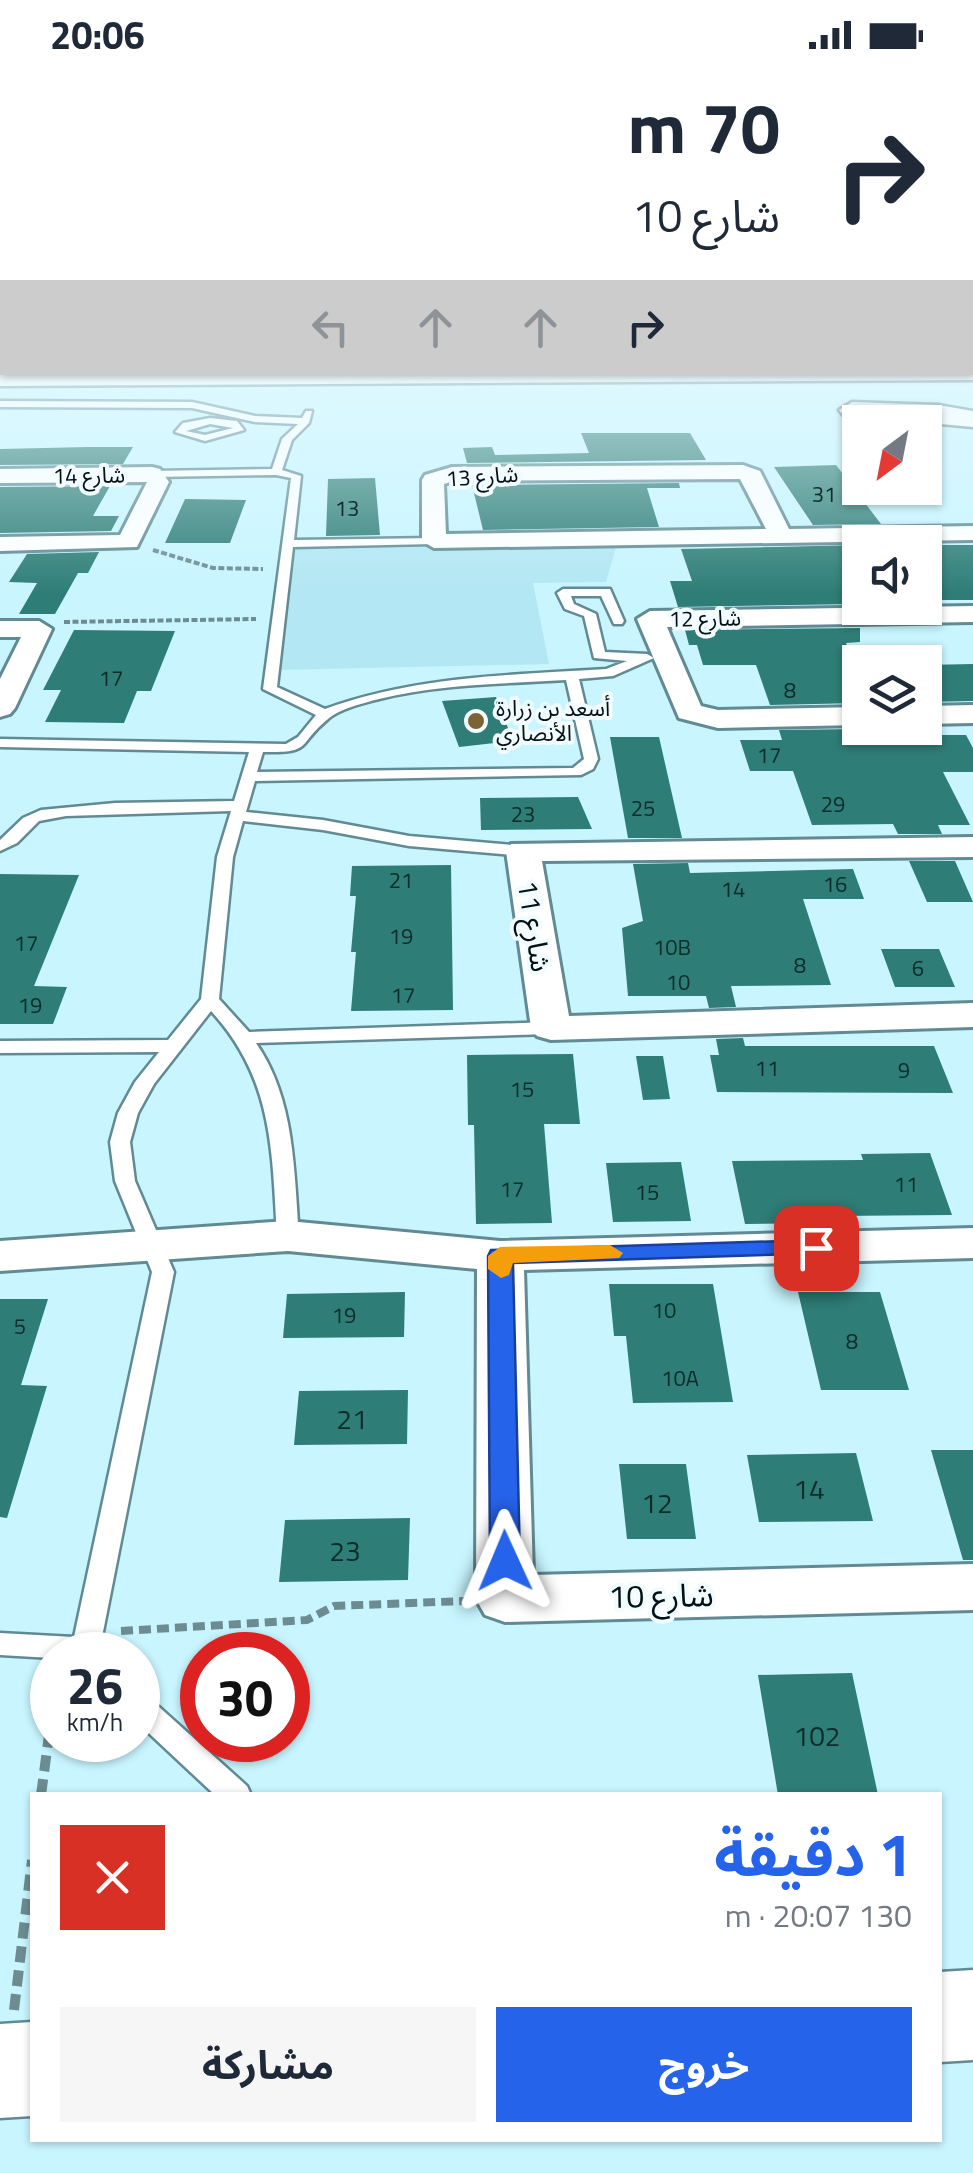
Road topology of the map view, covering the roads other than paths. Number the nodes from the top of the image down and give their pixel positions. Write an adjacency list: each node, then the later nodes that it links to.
1 (192, 397): 8 (main road)
2 (297, 397): 8 (main road)
3 (804, 397): 5 (main road)
4 (0, 404): 6 (lane)
5 (973, 406)
6 (208, 407): 8 (lane); 10 (lane)
7 (830, 410): 9 (main road)
8 (315, 416): 11 (lane)
9 (973, 419)
10 (201, 422): 10 (lane)
11 (276, 472): 12 (lane); 18 (lane)
12 (152, 474): 13 (street, شارع 14); 17 (street, شارع 14)
13 (0, 476)
14 (973, 533): 15 (street)
15 (781, 536): 16 (street); 16 (street, شارع 13)
16 (434, 542): 18 (lane)
17 (0, 544)
18 (286, 544): 27 (lane)
19 (973, 614): 20 (street, شارع 12)
20 (650, 619): 21 (lane); 24 (street, شارع 12)
21 (618, 620): 22 (lane); 22 (lane)
22 (592, 621): 24 (lane)
23 (0, 630): 26 (street)
24 (655, 658): 25 (lane); 30 (street, شارع 12)
25 (571, 674): 27 (lane); 33 (lane)
26 (0, 708)
27 (324, 714): 32 (lane)
28 (973, 714): 29 (street)
29 (942, 715)
30 (842, 716)
31 (0, 743): 32 (lane)
32 (256, 751): 33 (lane)
33 (250, 777): 34 (lane)
34 (241, 811): 35 (lane); 37 (lane); 38 (lane)
35 (0, 846)
36 (973, 847): 37 (street, شارع 11)
37 (522, 851): 40 (street, شارع 11)
38 (210, 1000): 41 (lane); 43 (lane)
39 (973, 1015): 40 (street)
40 (551, 1028): 41 (lane)
41 (245, 1038): 44 (lane)
42 (0, 1046): 43 (lane)
43 (172, 1046): 46 (lane)
44 (288, 1236): 46 (street); 48 (street)
45 (973, 1243): 48 (street)
46 (152, 1244): 47 (street); 50 (lane)
47 (0, 1256)
48 (500, 1256): 49 (street, شارع 10)
49 (973, 1587)
50 (92, 1632)
51 (0, 1644): 52 (lane)
52 (30, 1644)
53 (160, 1726): 54 (lane)
54 (233, 1792)
55 (973, 2015): 56 (main road)
56 (942, 2017)

